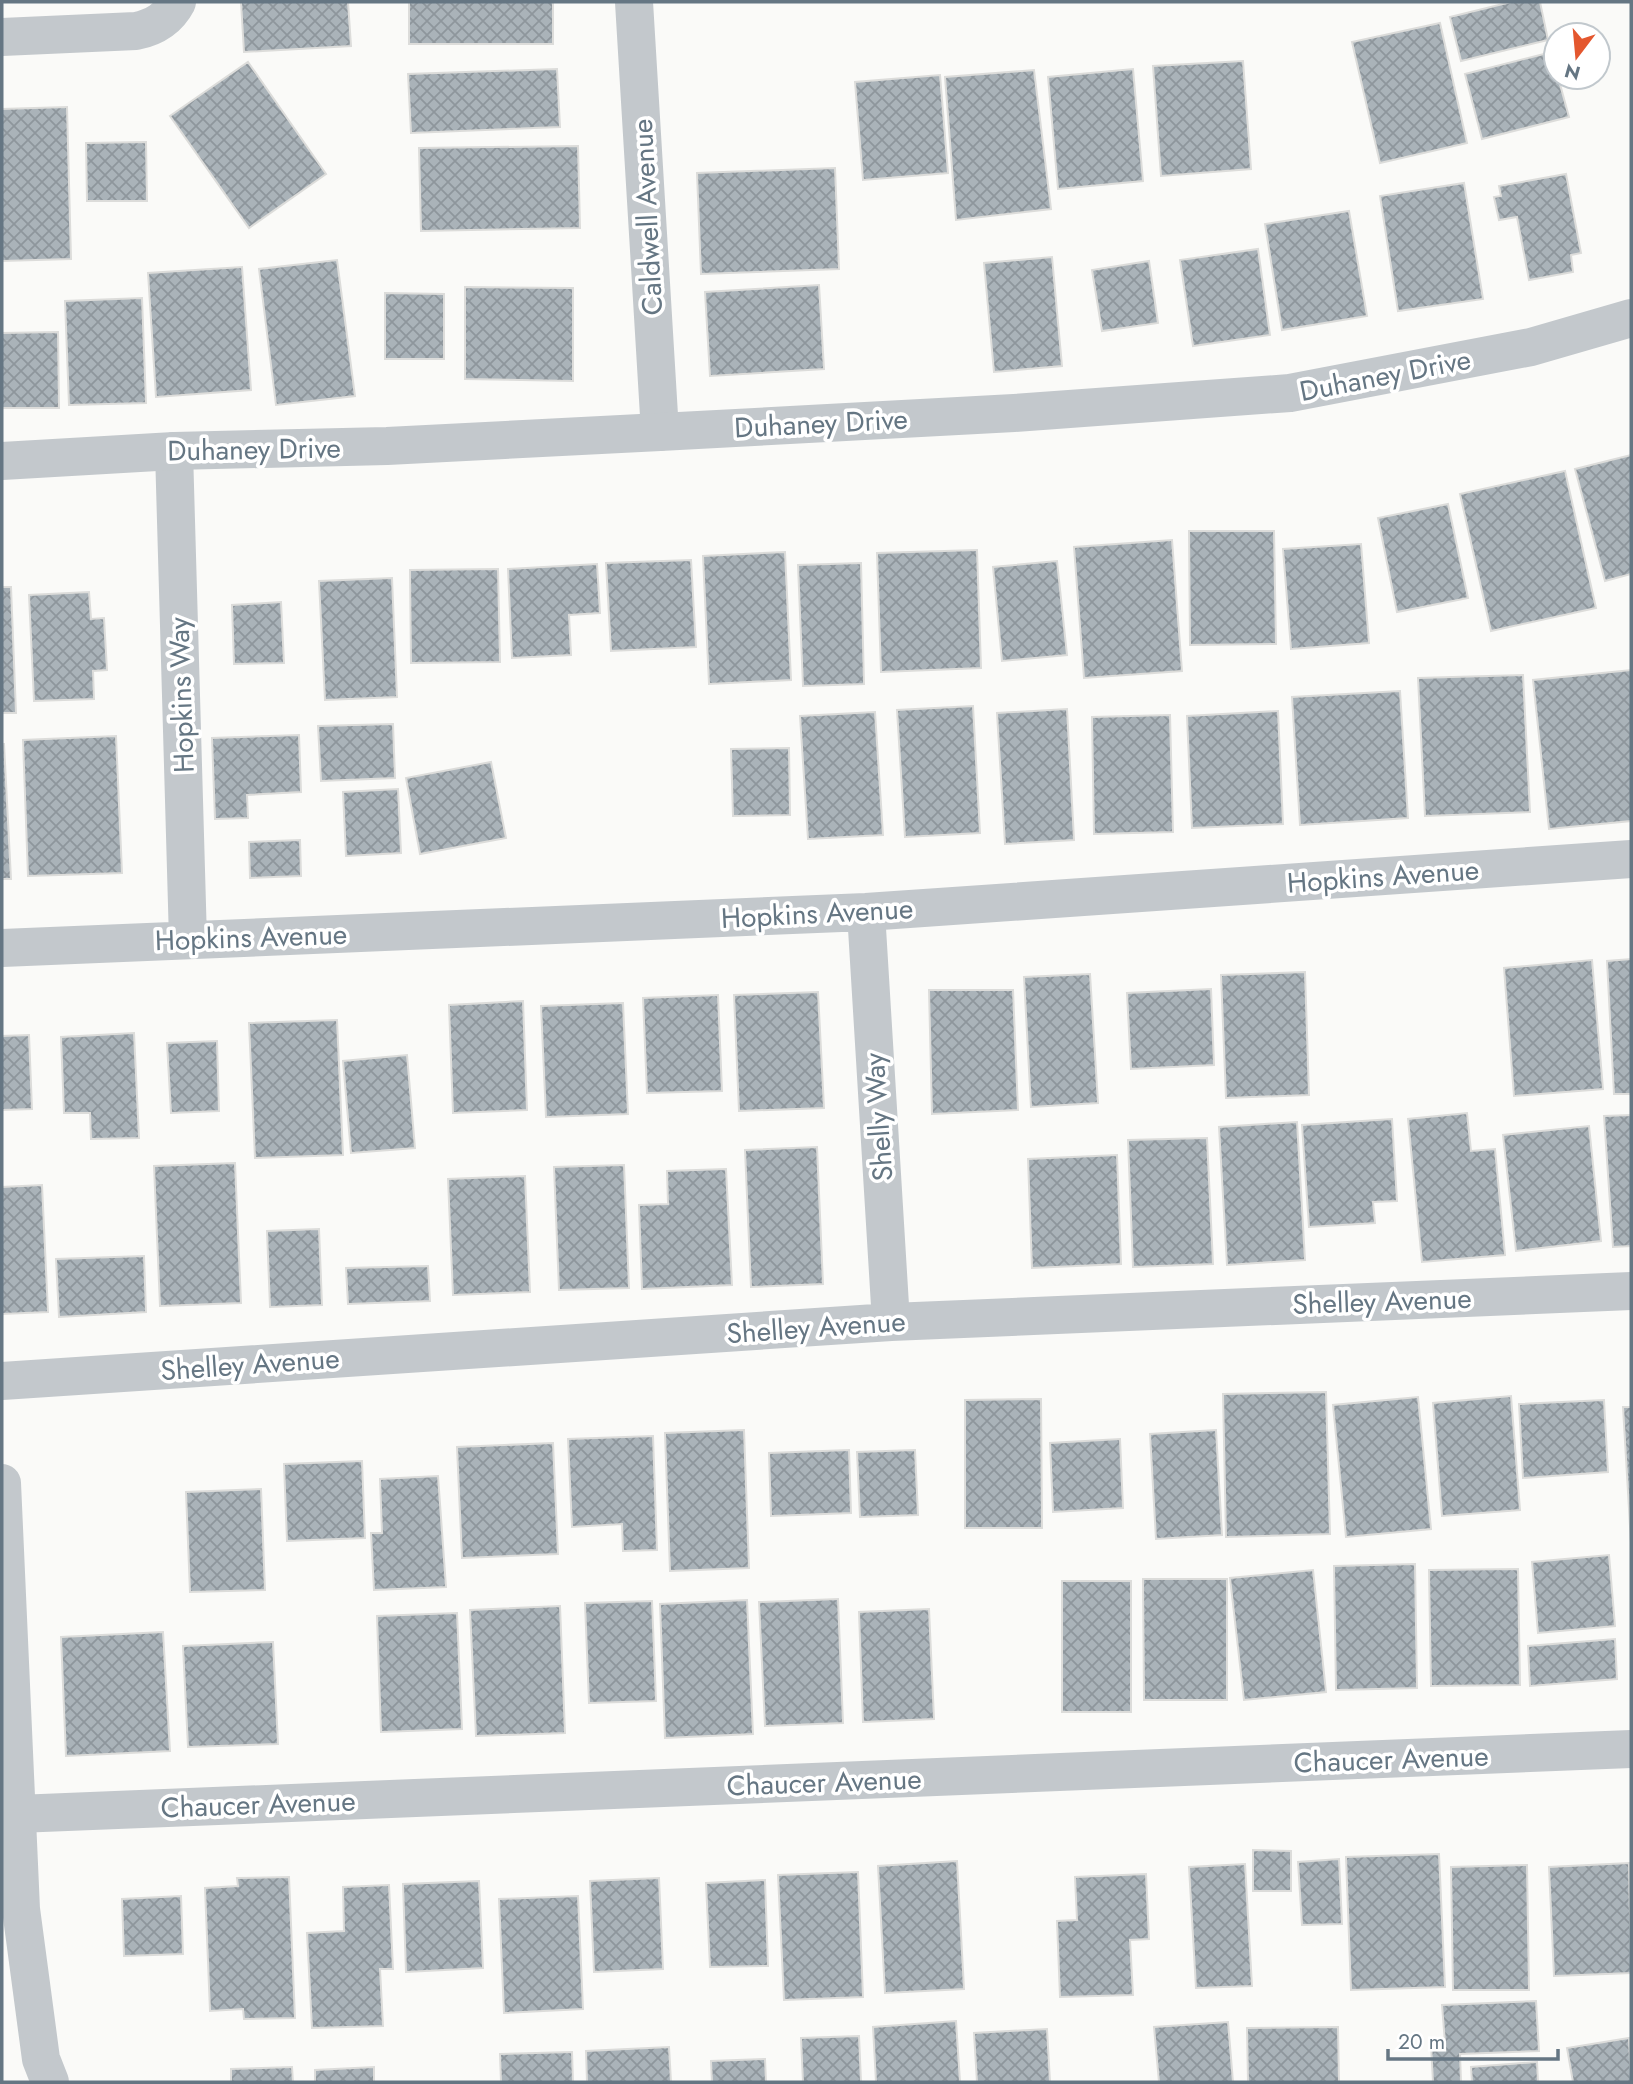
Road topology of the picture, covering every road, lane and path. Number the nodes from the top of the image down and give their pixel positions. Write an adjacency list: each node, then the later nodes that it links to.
1 (177, 2): 3 (street)
2 (634, 2): 5 (street, Caldwell Avenue)
3 (2, 37)
4 (1631, 318): 5 (street, Duhaney Drive)
5 (660, 432): 6 (street, Duhaney Drive)
6 (174, 451): 7 (street, Duhaney Drive); 10 (street, Hopkins Way)
7 (2, 461)
8 (1631, 859): 9 (street, Hopkins Avenue)
9 (866, 912): 10 (street, Hopkins Avenue); 13 (street, Shelly Way)
10 (188, 940): 11 (street, Hopkins Avenue)
11 (2, 948)
12 (1631, 1291): 13 (street, Shelley Avenue)
13 (891, 1322): 14 (street, Shelley Avenue)
14 (2, 1381)
15 (2, 1483): 17 (street)
16 (1631, 1749): 17 (street, Chaucer Avenue)
17 (17, 1814): 18 (street)
18 (50, 2082)

